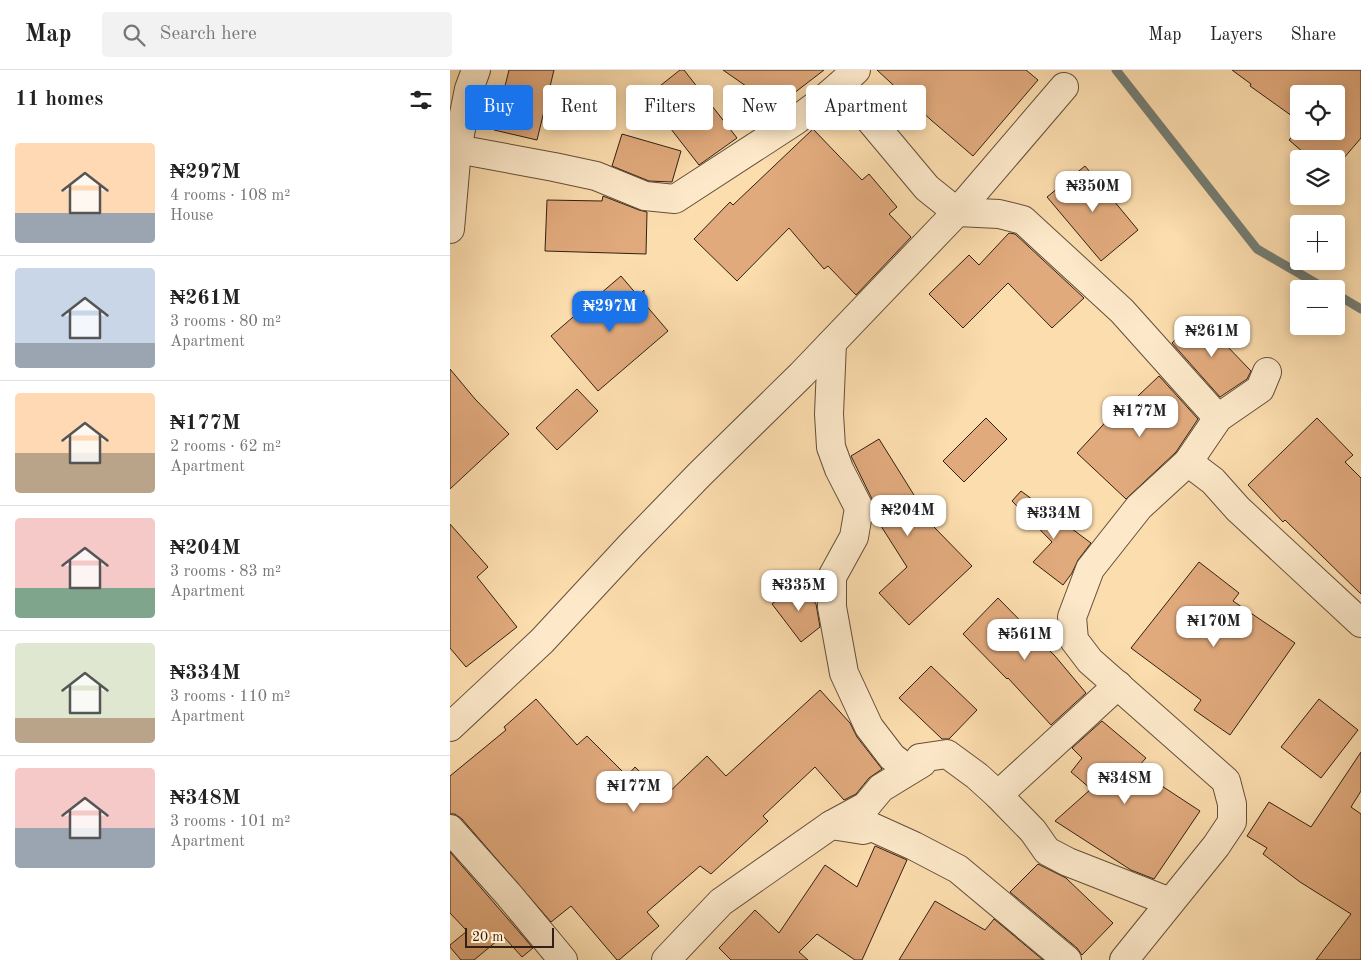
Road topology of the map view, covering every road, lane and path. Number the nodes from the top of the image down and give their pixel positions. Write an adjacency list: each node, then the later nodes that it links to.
1 (476, 70): 4 (street)
2 (847, 78): 4 (street); 5 (street)
3 (1064, 87): 5 (street)
4 (457, 149): 6 (street)
5 (957, 212): 7 (street); 9 (street)
6 (450, 229)
7 (832, 343): 13 (street); 14 (street)
8 (1268, 372): 9 (street)
9 (1218, 418): 10 (street)
10 (1188, 462): 11 (street); 12 (street)
11 (1361, 623)
12 (1118, 685): 15 (street); 18 (street)
13 (450, 727)
14 (909, 770): 15 (street); 16 (street)
15 (998, 795): 18 (street)
16 (831, 825): 20 (street); 21 (street)
17 (450, 829): 19 (street)
18 (1170, 902): 22 (street)
19 (563, 960)
20 (666, 960)
21 (1067, 960)
22 (1124, 960)

